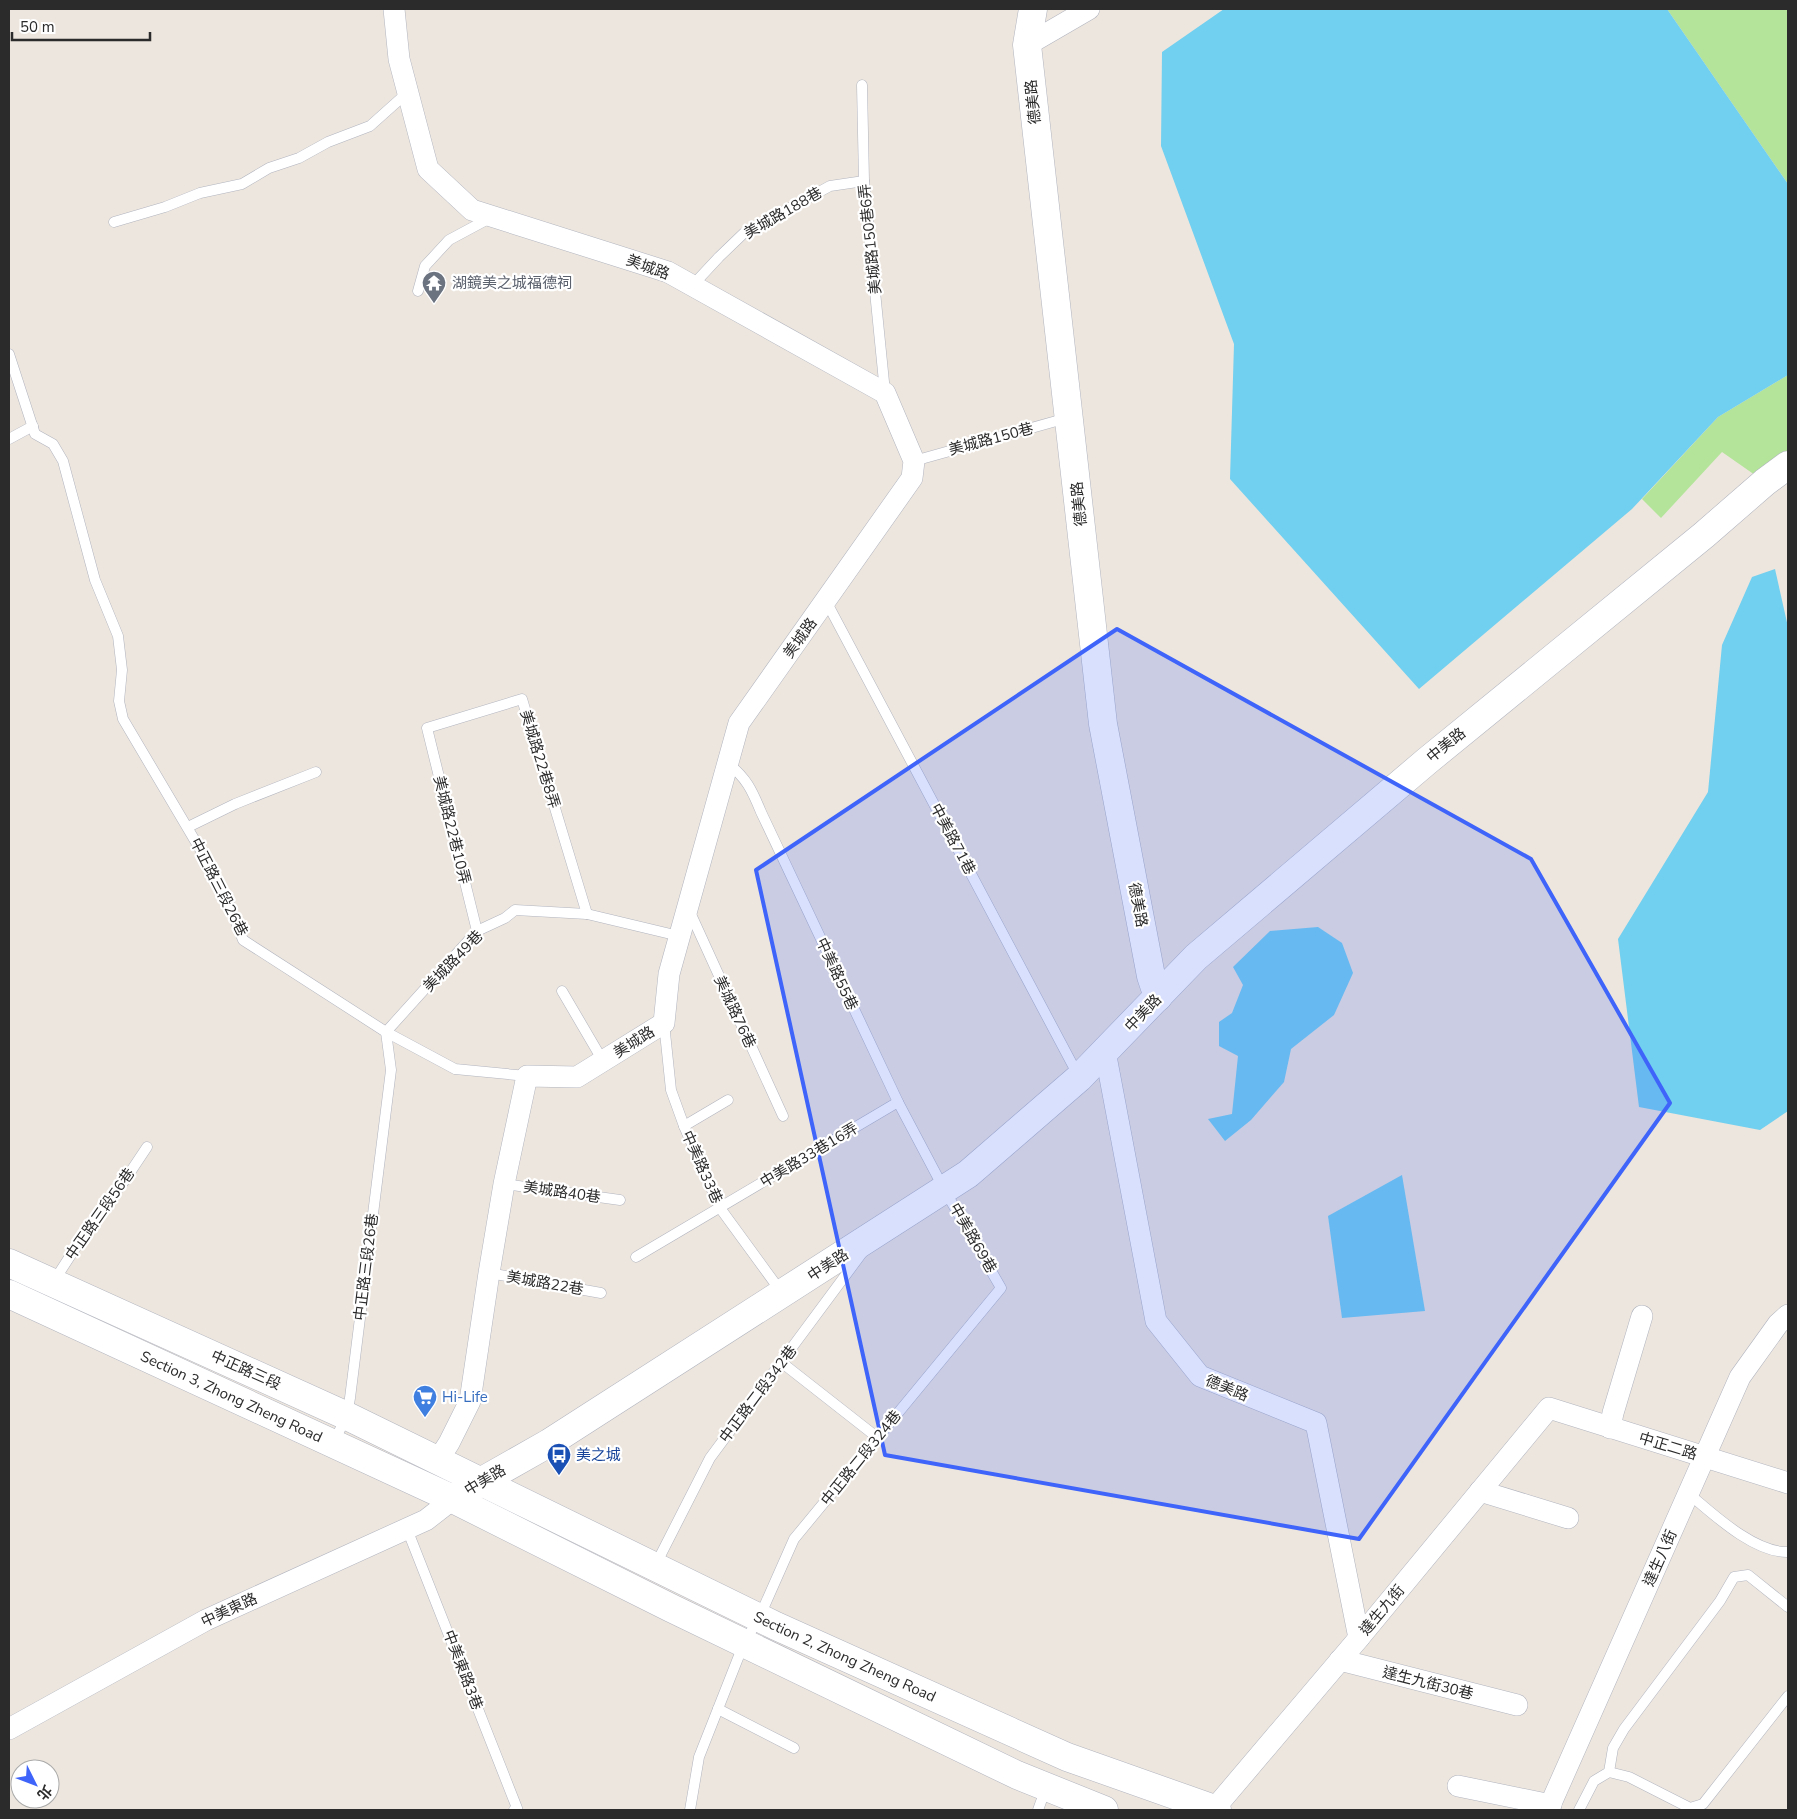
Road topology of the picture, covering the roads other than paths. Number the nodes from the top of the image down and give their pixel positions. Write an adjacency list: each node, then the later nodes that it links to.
1 (394, 9): 6 (street, 美城路)
2 (1033, 9): 4 (street, 德美路)
3 (1089, 9): 4 (street)
4 (1027, 45): 14 (street, 德美路)
5 (862, 85): 7 (lane, 美城路150巷6弄)
6 (408, 92): 8 (street, 美城路); 9 (lane)
7 (864, 181): 10 (lane, 美城路188巷); 13 (lane, 美城路150巷6弄)
8 (493, 216): 10 (street, 美城路); 11 (lane)
9 (114, 222)
10 (692, 286): 13 (street, 美城路)
11 (418, 291)
12 (9, 354): 15 (lane, 中正路三段26巷)
13 (885, 393): 17 (street)
14 (1069, 418): 17 (lane, 美城路150巷); 29 (street, 德美路)
15 (33, 426): 16 (lane); 23 (lane, 中正路三段26巷)
16 (9, 439)
17 (914, 461): 19 (street, 美城路)
18 (1788, 465): 29 (street, 中美路)
19 (826, 600): 21 (street, 美城路); 35 (lane, 中美路71巷)
20 (427, 728): 25 (lane, 美城路22巷8弄); 26 (lane, 美城路22巷10弄)
21 (728, 763): 24 (street, 美城路); 37 (lane, 中美路55巷)
22 (316, 772): 23 (lane)
23 (188, 827): 31 (lane, 中正路三段26巷)
24 (687, 908): 27 (street, 美城路); 38 (lane, 美城路76巷)
25 (586, 914): 26 (lane, 美城路49巷); 27 (lane, 美城路49巷)
26 (477, 931): 31 (lane, 美城路49巷)
27 (679, 936): 30 (street, 美城路)
28 (562, 991): 33 (lane)
29 (1158, 997): 32 (street, 中美路)
30 (664, 1023): 33 (street, 美城路); 39 (lane, 中美路33巷)
31 (386, 1032): 34 (lane); 58 (lane, 中正路三段26巷)
32 (1105, 1051): 35 (street, 中美路); 75 (street, 德美路)
33 (603, 1061): 34 (street, 美城路)
34 (527, 1076): 41 (street)
35 (1079, 1078): 42 (street, 中美路)
36 (728, 1100): 39 (lane)
37 (898, 1102): 42 (lane, 中美路55巷); 44 (lane, 中美路33巷16弄)
38 (783, 1116)
39 (684, 1126): 44 (lane, 中美路33巷)
40 (147, 1147): 53 (lane, 中正路三段56巷)
41 (504, 1184): 43 (lane, 美城路40巷); 48 (street)
42 (944, 1189): 45 (street, 中美路); 49 (lane, 中美路69巷)
43 (620, 1200)
44 (720, 1208): 46 (lane, 中美路33巷16弄); 52 (lane, 中美路33巷)
45 (878, 1232): 52 (street, 中美路); 56 (lane, 中正路二段342巷)
46 (636, 1257)
47 (9, 1263): 53 (street, 中正路三段)
48 (489, 1273): 50 (lane, 美城路22巷); 63 (street)
49 (1001, 1288): 60 (lane, 中正路二段324巷)
50 (601, 1293)
51 (9, 1294): 53 (street, Section 3, Zhong Zheng Road)
52 (782, 1294): 64 (street, 中美路)
53 (46, 1295): 58 (street, 中正路三段); 61 (street, Section 3, Zhong Zheng Road)
54 (1788, 1315): 62 (street, 達生八街)
55 (1642, 1316): 59 (street)
56 (781, 1362): 60 (lane); 72 (lane, 中正路二段342巷)
57 (1549, 1408): 59 (street, 中正二路); 66 (street, 達生九街)
58 (348, 1416): 61 (lane, 中正路三段26巷); 63 (street, 中正路三段)
59 (1610, 1428): 62 (street, 中正二路)
60 (878, 1438): 74 (lane, 中正路二段324巷)
61 (333, 1444): 68 (street, Section 3, Zhong Zheng Road)
62 (1704, 1457): 65 (street, 中正二路); 67 (street, 達生八街)
63 (438, 1460): 64 (street, 中正路三段)
64 (482, 1481): 68 (street, 中美路); 72 (street, Section 2, Zhong Zheng Road)
65 (1788, 1483)
66 (1480, 1491): 69 (street); 75 (street, 達生九街)
67 (1688, 1493): 71 (lane); 86 (street, 達生八街)
68 (453, 1499): 70 (street, 中美東路); 76 (street, Section 2, Zhong Zheng Road)
69 (1568, 1518)
70 (407, 1529): 81 (street, 中美東路); 87 (lane, 中美東路3巷)
71 (1788, 1552)
72 (655, 1566): 74 (street, Section 2, Zhong Zheng Road)
73 (1788, 1607): 83 (lane)
74 (759, 1618): 76 (lane, 中正路二段324巷); 90 (street, Section 2, Zhong Zheng Road)
75 (1359, 1638): 77 (street, 達生九街)
76 (744, 1643): 80 (lane, 中正路二段324巷); 85 (street, Section 2, Zhong Zheng Road)
77 (1340, 1660): 79 (street, 達生九街30巷); 90 (street, 達生九街)
78 (1788, 1696): 83 (lane)
79 (1516, 1705)
80 (718, 1709): 82 (lane); 88 (lane, 中正路二段324巷)
81 (9, 1729)
82 (794, 1748)
83 (1609, 1772): 91 (lane)
84 (1458, 1786): 86 (street)
85 (1042, 1799): 89 (street, Section 2, Zhong Zheng Road)
86 (1549, 1808)
87 (514, 1810)
88 (690, 1810)
89 (1104, 1810)
90 (1215, 1810)
91 (1579, 1810)

